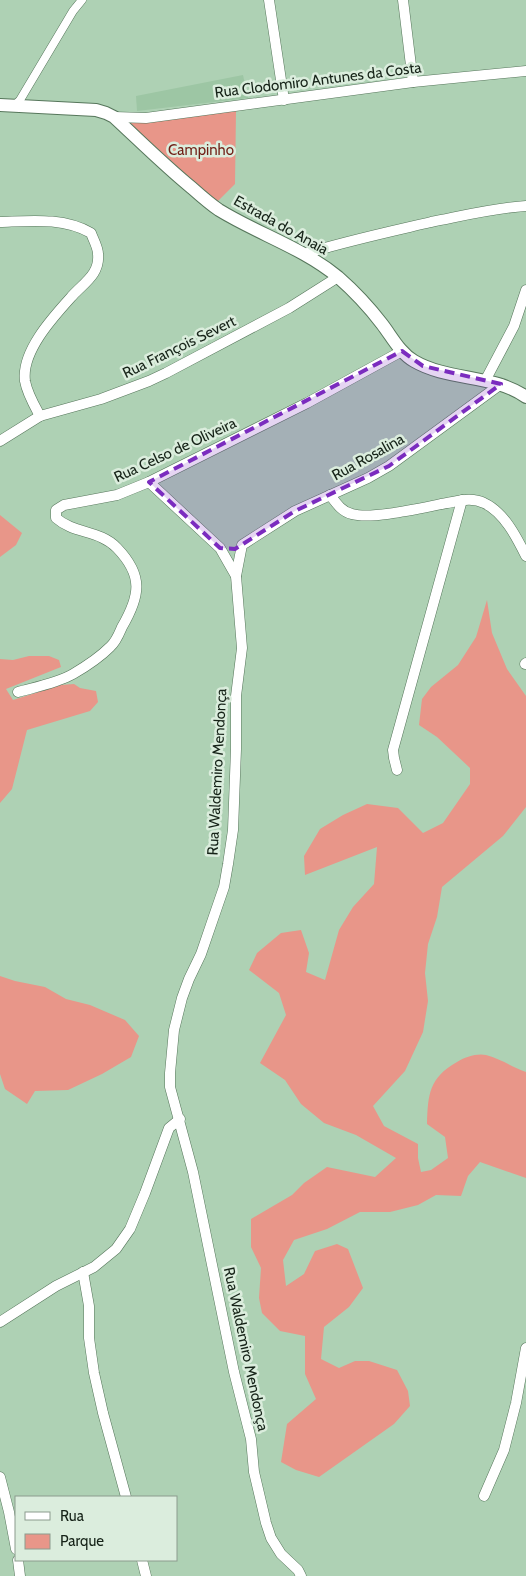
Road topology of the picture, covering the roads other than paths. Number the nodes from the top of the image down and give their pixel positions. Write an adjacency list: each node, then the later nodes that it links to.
1 (82, 0): 8 (street)
2 (269, 0): 6 (street)
3 (402, 0): 5 (street)
4 (526, 71): 5 (street, Rua Clodomiro Antunes da Costa)
5 (413, 82): 6 (street, Rua Clodomiro Antunes da Costa)
6 (284, 100): 9 (street, Rua Clodomiro Antunes da Costa)
7 (0, 104): 8 (street)
8 (14, 106): 9 (street)
9 (114, 117): 12 (street, Estrada do Anaia)
10 (526, 206): 12 (street)
11 (0, 222): 19 (street)
12 (304, 254): 13 (street, Estrada do Anaia)
13 (338, 277): 15 (street, Estrada do Anaia); 19 (street, Rua François Severt)
14 (526, 290): 16 (street)
15 (402, 351): 16 (street, Estrada do Anaia); 21 (street, Rua Celso de Oliveira)
16 (485, 382): 17 (street, Estrada do Anaia)
17 (501, 384): 18 (street, Estrada do Anaia); 22 (street, Rua Rosalina)
18 (526, 396)
19 (40, 416): 20 (street, Rua François Severt)
20 (0, 441)
21 (149, 482): 25 (street, Rua Waldemiro Mendonça); 28 (street, Rua Celso de Oliveira)
22 (330, 495): 23 (street); 24 (street, Rua Rosalina)
23 (462, 500): 26 (street); 29 (street)
24 (242, 545): 25 (street, Rua Rosalina); 27 (street)
25 (220, 548): 27 (street, Rua Waldemiro Mendonça)
26 (526, 556)
27 (236, 576): 30 (street, Rua Waldemiro Mendonça)
28 (18, 692)
29 (397, 770)
30 (180, 1119): 31 (street); 42 (street, Rua Waldemiro Mendonça)
31 (84, 1272): 32 (street); 35 (street)
32 (0, 1322)
33 (526, 1348): 36 (street)
34 (0, 1477): 37 (street)
35 (126, 1496)
36 (484, 1496)
37 (15, 1544)
38 (18, 1561): 40 (street)
39 (142, 1561): 41 (street)
40 (20, 1576)
41 (146, 1576)
42 (301, 1576)

